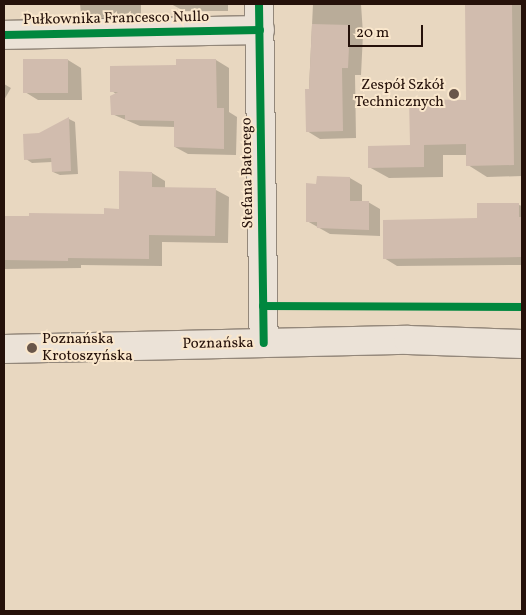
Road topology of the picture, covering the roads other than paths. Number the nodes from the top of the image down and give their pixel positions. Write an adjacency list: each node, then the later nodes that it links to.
1 (259, 17): 2 (street, Pułkownika Francesco Nullo); 3 (street, Stefana Batorego)
2 (4, 36)
3 (264, 343): 4 (street, Poznańska); 5 (street, Poznańska)
4 (522, 344)
5 (4, 349)

